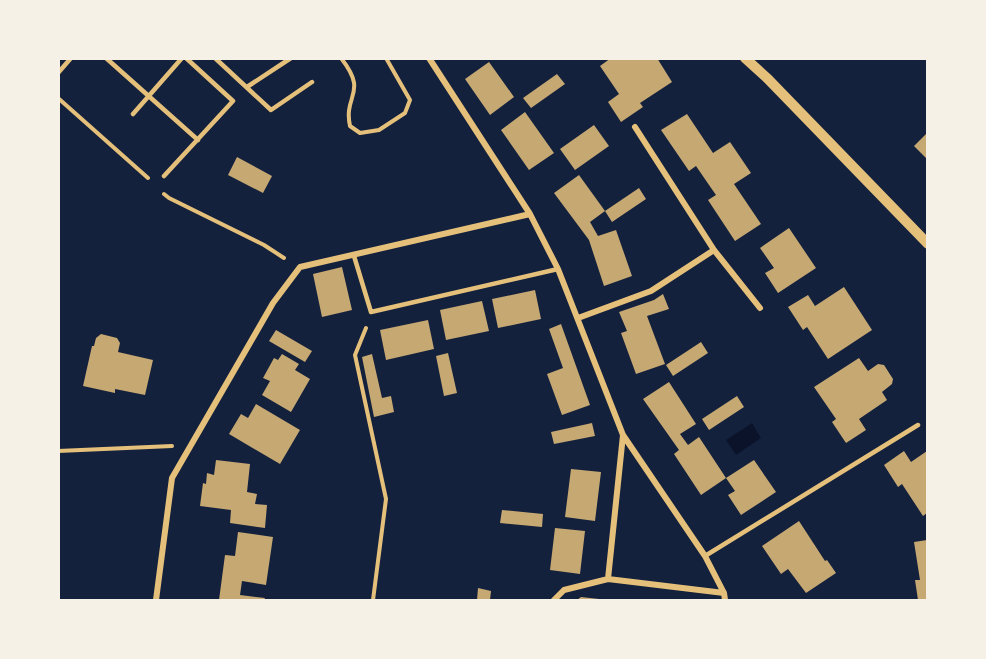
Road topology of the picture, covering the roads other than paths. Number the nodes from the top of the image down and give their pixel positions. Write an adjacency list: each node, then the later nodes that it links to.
1 (71, 58): 9 (lane)
2 (106, 58): 12 (lane)
3 (182, 58): 12 (lane)
4 (186, 58): 15 (lane)
5 (215, 58): 11 (lane)
6 (291, 58): 11 (lane)
7 (429, 58): 17 (street)
8 (744, 58): 18 (street)
9 (58, 73)
10 (312, 82): 11 (lane)
11 (246, 87)
12 (148, 96): 13 (lane); 15 (lane)
13 (133, 114)
14 (636, 127): 19 (street)
15 (198, 140): 16 (lane)
16 (164, 176)
17 (530, 214): 20 (street); 21 (street)
18 (927, 244)
19 (714, 250): 22 (street); 23 (street)
20 (354, 256): 21 (lane); 29 (street)
21 (558, 269): 23 (street)
22 (760, 308)
23 (578, 318): 25 (street)
24 (918, 425): 26 (lane)
25 (623, 435): 26 (street); 27 (street)
26 (705, 556): 28 (street)
27 (608, 579): 28 (street); 30 (street)
28 (725, 597)
29 (156, 600)
30 (554, 600)

